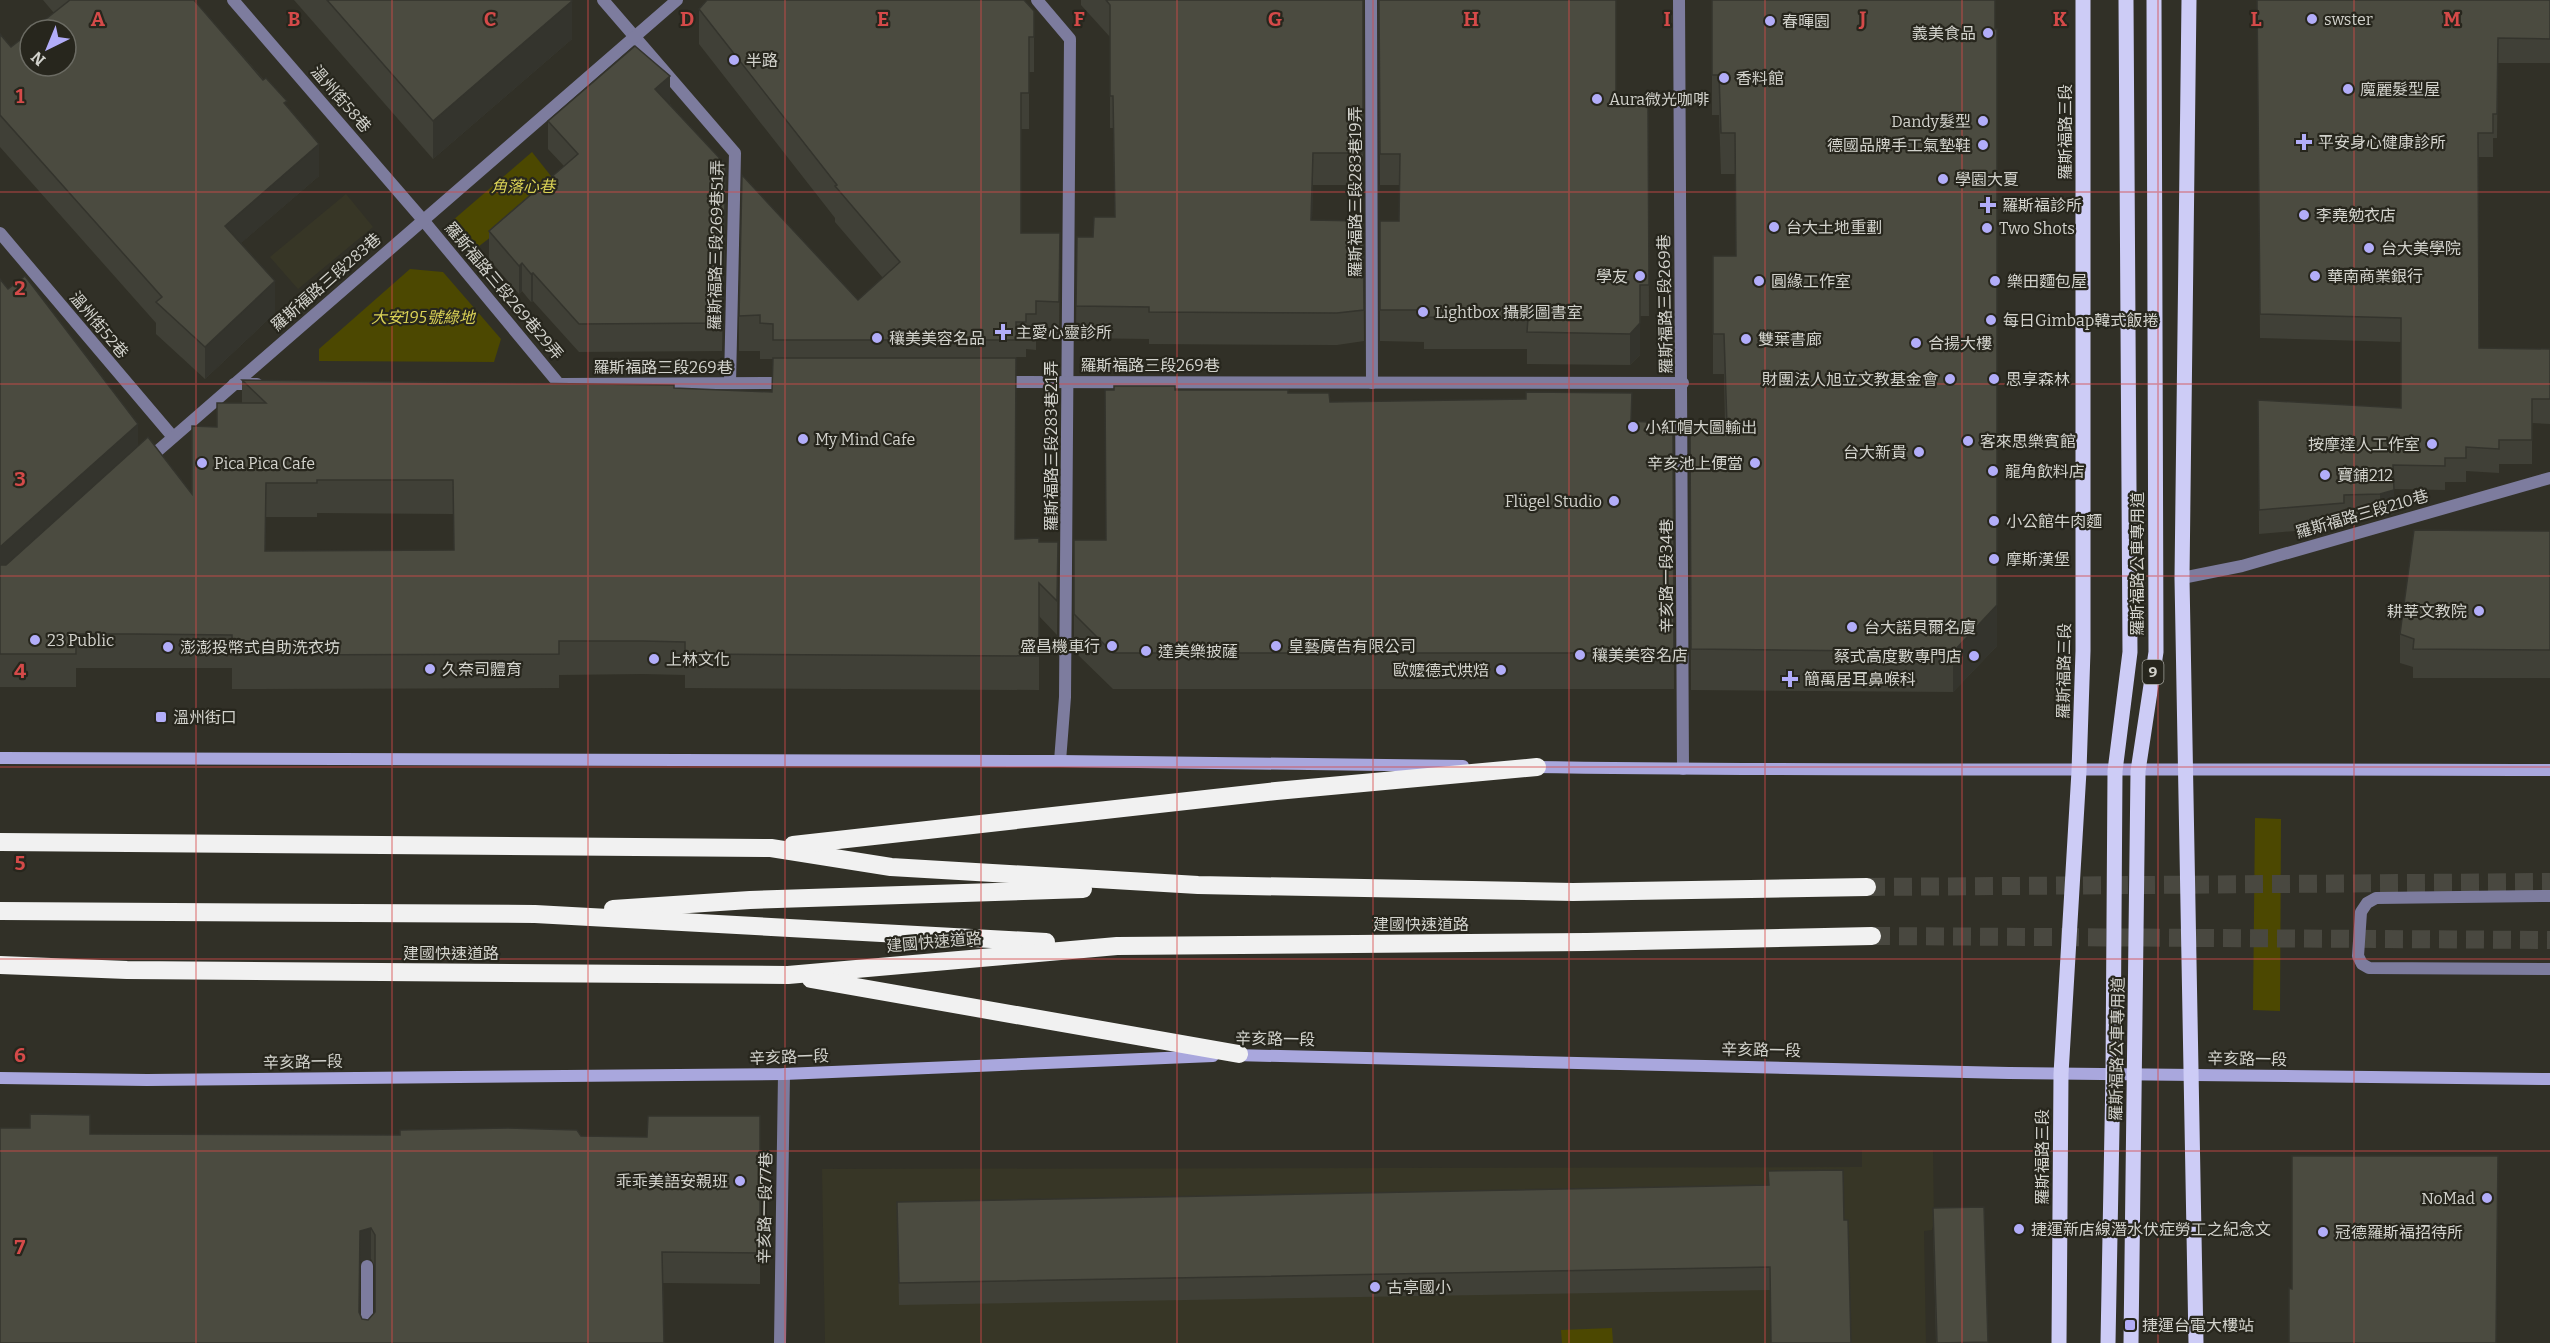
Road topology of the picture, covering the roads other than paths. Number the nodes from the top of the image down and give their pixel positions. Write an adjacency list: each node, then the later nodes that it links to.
1 (233, 0): 12 (street, 溫州街58巷)
2 (603, 0): 11 (street, 羅斯福路三段269巷51弄)
3 (677, 0): 11 (street, 羅斯福路三段283巷)
4 (1037, 0): 14 (street, 羅斯福路三段283巷21弄)
5 (1371, 0): 19 (street, 羅斯福路三段283巷19弄)
6 (1679, 0): 17 (street, 羅斯福路三段269巷)
7 (2083, 0): 33 (main road, 羅斯福路三段)
8 (2126, 0): 34 (main road, 羅斯福路公車專用道 / 9)
9 (2154, 0): 35 (main road, 羅斯福路公車專用道 / 9)
10 (2189, 0): 27 (main road, 9)
11 (635, 36): 12 (street, 羅斯福路三段283巷); 18 (street, 羅斯福路三段269巷51弄)
12 (423, 220): 20 (street, 羅斯福路三段283巷); 23 (street, 羅斯福路三段269巷29弄)
13 (0, 233): 24 (street, 溫州街52巷)
14 (1068, 381): 16 (street, 羅斯福路三段269巷); 19 (street, 羅斯福路三段269巷); 29 (street, 羅斯福路三段283巷21弄)
15 (800, 382): 18 (street, 羅斯福路三段269巷)
16 (986, 382)
17 (1683, 382): 19 (street, 羅斯福路三段269巷); 31 (street, 辛亥路一段34巷)
18 (730, 383): 23 (street, 羅斯福路三段269巷)
19 (1372, 383)
20 (234, 384): 21 (street); 24 (street, 羅斯福路三段283巷)
21 (269, 384)
22 (536, 384): 23 (street, 羅斯福路三段269巷)
23 (559, 384)
24 (173, 437): 25 (street, 羅斯福路三段283巷)
25 (138, 468)
26 (2550, 478): 27 (street, 羅斯福路三段210巷)
27 (2182, 578): 36 (main road, 9)
28 (0, 758): 29 (main road)
29 (1060, 761): 30 (main road)
30 (1537, 767): 31 (main road); 38 (highway)
31 (1683, 769): 33 (main road)
32 (2550, 770): 36 (main road)
33 (2079, 771): 34 (main road); 51 (main road, 羅斯福路三段)
34 (2115, 771): 35 (main road); 52 (main road, 羅斯福路公車專用道 / 9)
35 (2138, 771): 36 (main road); 53 (main road, 羅斯福路公車專用道 / 9)
36 (2187, 771): 54 (main road, 9)
37 (0, 842): 38 (highway, 建國快速道路)
38 (771, 848): 39 (highway, 建國快速道路)
39 (1198, 885): 40 (highway, 建國快速道路); 43 (highway)
40 (1867, 887)
41 (2550, 896): 47 (street)
42 (0, 911): 43 (highway)
43 (535, 914): 45 (highway)
44 (1872, 936): 45 (highway, 建國快速道路)
45 (1117, 946): 48 (highway, 建國快速道路)
46 (0, 965): 48 (highway, 建國快速道路)
47 (2550, 969)
48 (788, 975): 49 (highway)
49 (1239, 1054): 50 (main road, 辛亥路一段); 51 (main road, 辛亥路一段)
50 (784, 1074): 55 (main road, 辛亥路一段); 59 (street, 辛亥路一段77巷)
51 (2061, 1074): 52 (main road, 辛亥路一段); 60 (main road, 羅斯福路三段)
52 (2113, 1074): 53 (main road, 辛亥路一段); 61 (main road, 羅斯福路公車專用道 / 9)
53 (2134, 1074): 54 (main road, 辛亥路一段); 62 (main road, 羅斯福路公車專用道 / 9)
54 (2193, 1075): 56 (main road, 辛亥路一段); 63 (main road, 9)
55 (0, 1078)
56 (2550, 1079)
57 (367, 1266): 58 (street)
58 (367, 1343)
59 (780, 1343)
60 (2059, 1343)
61 (2108, 1343)
62 (2131, 1343)
63 (2196, 1343)

